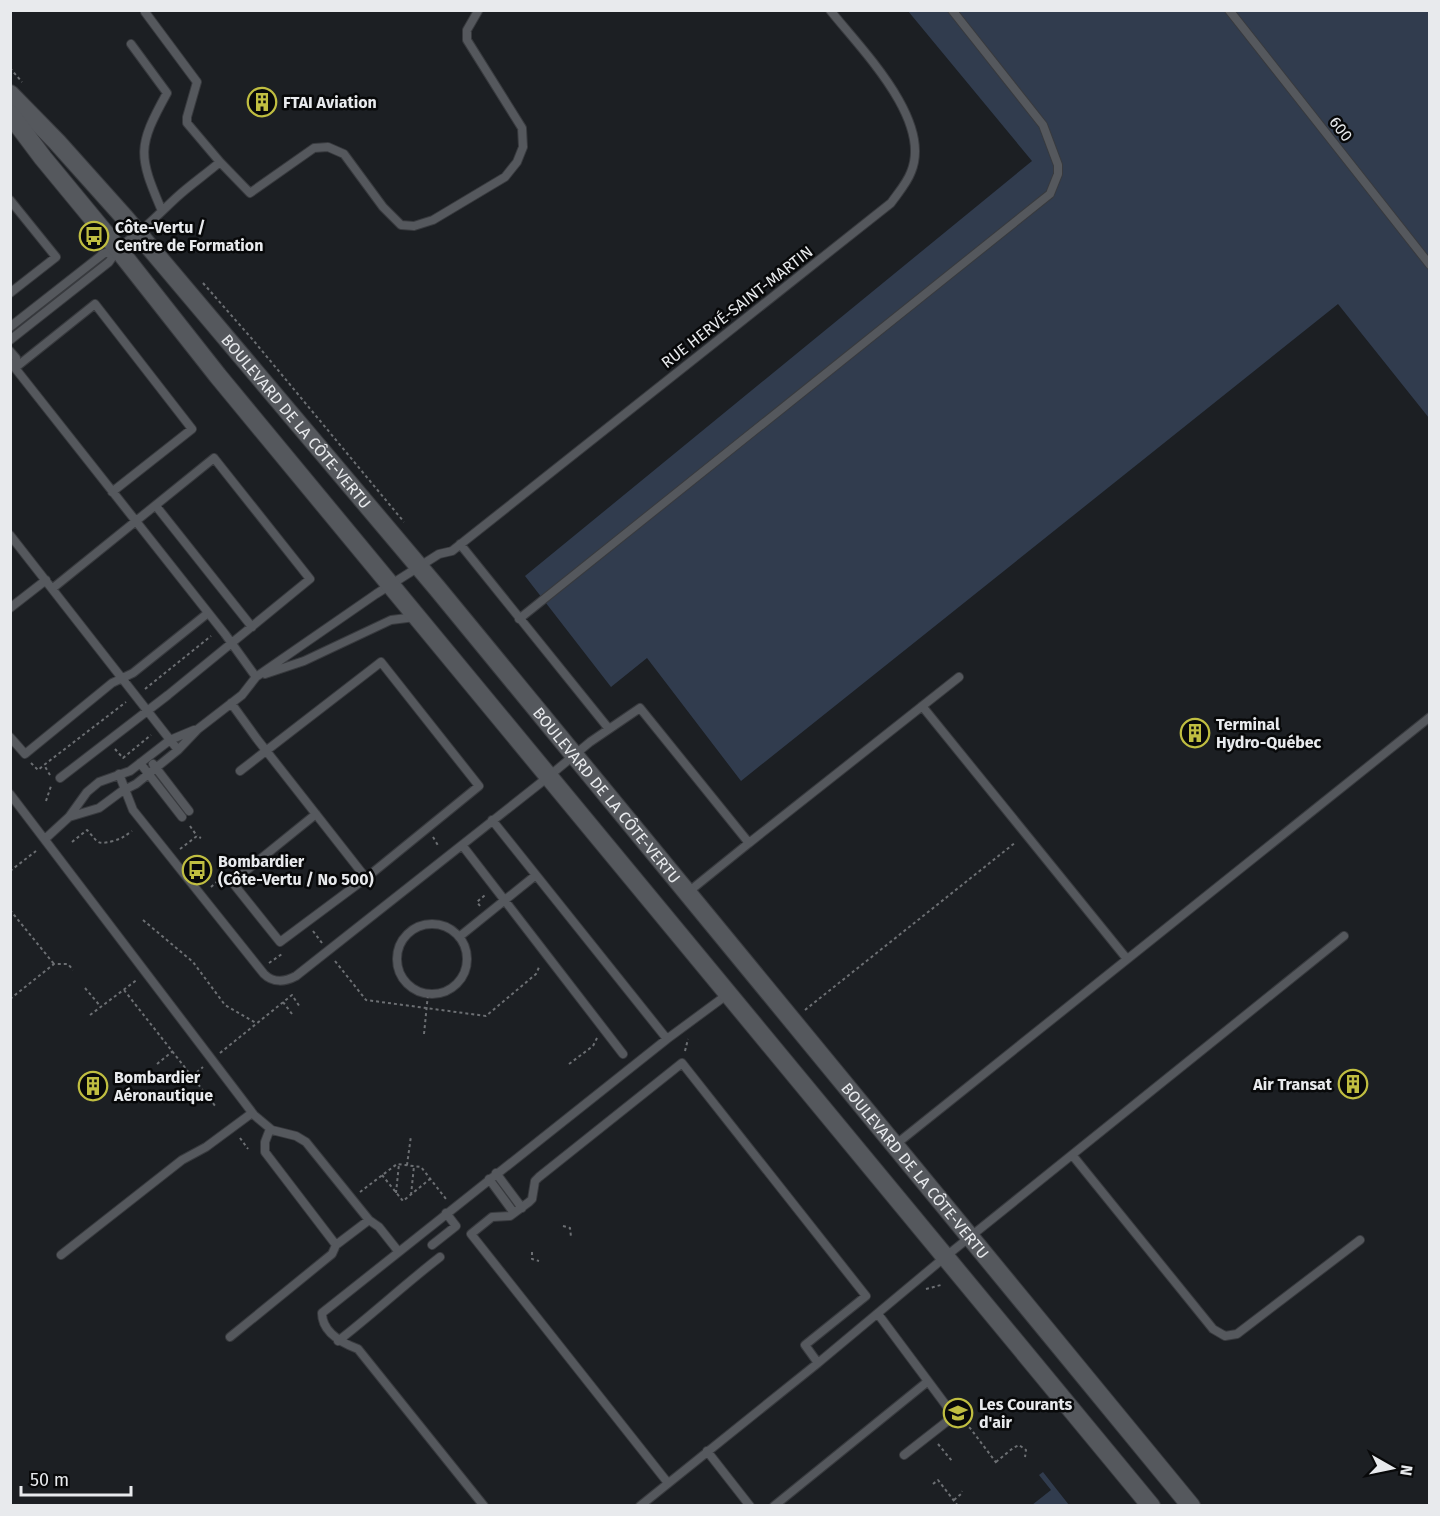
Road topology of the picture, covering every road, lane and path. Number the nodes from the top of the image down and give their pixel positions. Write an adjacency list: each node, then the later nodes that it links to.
1 (830, 10): 26 (lane, RUE HERVÉ-SAINT-MARTIN)
2 (951, 10): 34 (lane)
3 (1229, 10): 14 (lane, 600)
4 (478, 11): 9 (lane)
5 (145, 12): 9 (lane)
6 (131, 44): 11 (lane)
7 (10, 94): 12 (street, BOULEVARD DE LA CÔTE-VERTU)
8 (10, 114): 13 (street, BOULEVARD DE LA CÔTE-VERTU)
9 (220, 162): 11 (lane)
10 (10, 200): 16 (lane)
11 (162, 211): 12 (lane)
12 (138, 234): 13 (lane); 27 (street, BOULEVARD DE LA CÔTE-VERTU)
13 (118, 249): 17 (lane); 18 (lane); 29 (street, BOULEVARD DE LA CÔTE-VERTU)
14 (1430, 265)
15 (197, 276): 24 (path, BOULEVARD DE LA CÔTE-VERTU)
16 (10, 293)
17 (10, 327)
18 (10, 340)
19 (10, 351): 20 (lane)
20 (15, 368): 21 (lane); 21 (lane)
21 (112, 492): 23 (lane)
22 (156, 506): 23 (lane); 35 (lane); 35 (lane)
23 (136, 522): 30 (lane); 32 (lane)
24 (410, 528)
25 (10, 535): 28 (lane)
26 (460, 544): 27 (lane, RUE HERVÉ-SAINT-MARTIN); 34 (lane)
27 (420, 568): 29 (lane, RUE HERVÉ-SAINT-MARTIN); 54 (street, BOULEVARD DE LA CÔTE-VERTU)
28 (46, 580): 30 (lane); 31 (lane)
29 (391, 586): 33 (street, BOULEVARD DE LA CÔTE-VERTU); 39 (lane, RUE HERVÉ-SAINT-MARTIN)
30 (53, 588): 40 (lane)
31 (10, 608)
32 (208, 613): 37 (lane); 40 (lane)
33 (417, 617): 39 (lane); 64 (street, BOULEVARD DE LA CÔTE-VERTU)
34 (519, 619): 48 (lane)
35 (252, 627): 37 (lane)
36 (214, 634): 41 (path)
37 (232, 644): 39 (lane); 45 (lane)
38 (959, 676): 44 (lane)
39 (256, 677): 43 (lane, RUE HERVÉ-SAINT-MARTIN)
40 (123, 678): 45 (lane); 49 (lane)
41 (142, 690)
42 (130, 699): 58 (path)
43 (231, 703): 47 (lane, RUE HERVÉ-SAINT-MARTIN); 53 (lane)
44 (922, 706): 73 (lane); 77 (lane)
45 (148, 710): 50 (lane); 65 (lane)
46 (1430, 717): 92 (lane)
47 (198, 729): 50 (lane); 52 (lane)
48 (609, 729): 54 (lane); 77 (lane)
49 (10, 736)
50 (170, 740): 52 (lane); 55 (lane)
51 (113, 747): 56 (path)
52 (178, 750): 60 (lane)
53 (266, 751): 61 (lane); 69 (lane); 83 (lane)
54 (574, 754): 64 (lane); 84 (street, BOULEVARD DE LA CÔTE-VERTU)
55 (148, 757): 57 (lane); 60 (lane)
56 (123, 758)
57 (140, 763): 62 (lane); 63 (lane)
58 (44, 765): 59 (path); 68 (path)
59 (36, 768)
60 (156, 768): 63 (lane); 63 (lane)
61 (240, 771)
62 (119, 774): 66 (lane); 70 (lane)
63 (148, 774): 66 (lane)
64 (548, 777): 71 (lane); 101 (street, BOULEVARD DE LA CÔTE-VERTU)
65 (60, 778)
66 (125, 789): 70 (lane); 78 (lane)
67 (10, 794): 75 (lane)
68 (46, 801)
69 (316, 814): 83 (lane); 83 (lane)
70 (69, 817): 75 (lane)
71 (492, 820): 78 (lane); 82 (lane)
72 (132, 831): 76 (path)
73 (1026, 834): 92 (lane); 109 (path)
74 (201, 838): 79 (path)
75 (45, 839): 124 (lane)
76 (72, 842)
77 (749, 843): 84 (lane)
78 (462, 845): 85 (lane)
79 (180, 849)
80 (36, 850): 81 (path)
81 (10, 871)
82 (536, 875): 85 (lane); 113 (lane)
83 (366, 878)
84 (687, 893): 109 (street, BOULEVARD DE LA CÔTE-VERTU)
85 (504, 901): 89 (lane); 117 (lane)
86 (10, 910): 94 (path)
87 (143, 920): 110 (path)
88 (1344, 936): 130 (lane)
89 (459, 937): 100 (lane); 100 (lane)
90 (284, 952): 93 (path)
91 (333, 958): 106 (path)
92 (1127, 959): 128 (lane)
93 (269, 963)
94 (54, 964): 95 (path); 102 (path)
95 (73, 970)
96 (536, 974): 106 (path)
97 (138, 979): 99 (path)
98 (85, 988): 104 (path)
99 (124, 990): 104 (path); 115 (path)
100 (428, 994): 106 (path)
101 (729, 994): 111 (lane); 155 (street, BOULEVARD DE LA CÔTE-VERTU)
102 (10, 999)
103 (283, 1002): 105 (path); 107 (path); 110 (path)
104 (101, 1007): 108 (path)
105 (300, 1007)
106 (427, 1008): 112 (path)
107 (292, 1014)
108 (90, 1015)
109 (792, 1020): 128 (street, BOULEVARD DE LA CÔTE-VERTU)
110 (256, 1023): 116 (path)
111 (680, 1030): 113 (lane); 118 (path)
112 (423, 1034)
113 (667, 1039): 135 (lane)
114 (593, 1046): 120 (path)
115 (173, 1051): 119 (path); 122 (path)
116 (220, 1053)
117 (623, 1054)
118 (682, 1063): 141 (lane); 162 (lane)
119 (157, 1064)
120 (569, 1064)
121 (205, 1065): 122 (path)
122 (192, 1076): 123 (path)
123 (216, 1107)
124 (252, 1113): 125 (lane); 153 (lane)
125 (270, 1129): 144 (lane); 149 (lane)
126 (411, 1136): 132 (path)
127 (240, 1138): 129 (path)
128 (894, 1145): 146 (street, BOULEVARD DE LA CÔTE-VERTU)
129 (248, 1149)
130 (1072, 1156): 146 (lane); 148 (lane)
131 (399, 1164): 132 (path); 134 (path); 138 (path)
132 (407, 1165): 133 (path)
133 (414, 1166): 136 (path); 139 (path)
134 (382, 1175): 137 (path); 138 (path)
135 (493, 1176): 141 (lane); 142 (lane); 143 (lane)
136 (430, 1179): 139 (path); 140 (path)
137 (360, 1192)
138 (396, 1192): 139 (path)
139 (411, 1195)
140 (446, 1199)
141 (522, 1208): 143 (lane)
142 (446, 1213): 150 (lane); 151 (lane)
143 (514, 1213): 170 (lane)
144 (369, 1220): 149 (lane); 151 (lane)
145 (563, 1226): 147 (path)
146 (972, 1237): 155 (lane); 180 (street, BOULEVARD DE LA CÔTE-VERTU)
147 (571, 1238)
148 (1360, 1240)
149 (336, 1245): 160 (lane)
150 (432, 1245)
151 (398, 1251): 161 (lane)
152 (532, 1252): 156 (path)
153 (61, 1255)
154 (440, 1257): 161 (lane)
155 (945, 1257): 159 (lane); 179 (street, BOULEVARD DE LA CÔTE-VERTU)
156 (539, 1261)
157 (941, 1285): 158 (path)
158 (926, 1289)
159 (878, 1314): 162 (lane); 163 (lane)
160 (230, 1336)
161 (338, 1341): 174 (lane)
162 (818, 1363): 165 (lane)
163 (927, 1382): 164 (lane); 177 (lane)
164 (954, 1416): 167 (lane); 168 (path)
165 (707, 1451): 170 (lane); 176 (lane)
166 (944, 1451): 169 (path)
167 (904, 1455)
168 (1025, 1457)
169 (952, 1461)
170 (668, 1483): 175 (lane)
171 (933, 1484): 173 (path)
172 (962, 1491): 173 (path)
173 (954, 1500): 178 (path)
174 (484, 1506)
175 (640, 1506)
176 (750, 1506)
177 (774, 1506)
178 (958, 1506)
179 (1151, 1506)
180 (1191, 1506)

